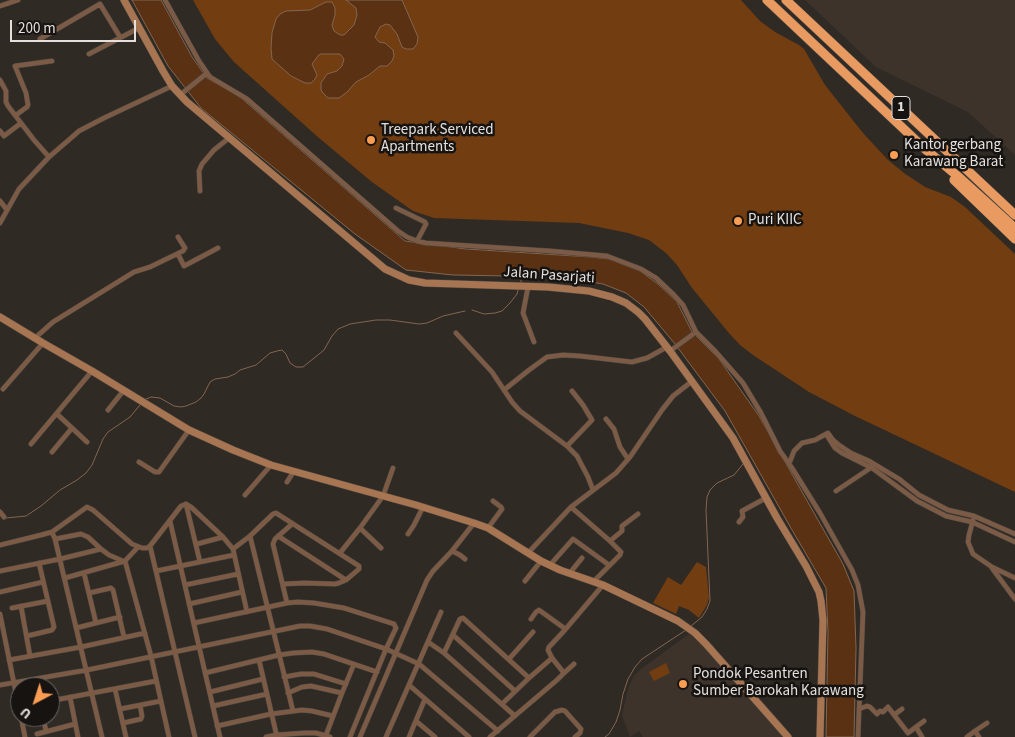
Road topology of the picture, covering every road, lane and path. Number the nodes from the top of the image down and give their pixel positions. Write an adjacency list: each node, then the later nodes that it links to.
1 (18, 0): 6 (street)
2 (124, 0): 7 (main road, Jalan Pasarjati)
3 (165, 0): 12 (street)
4 (767, 0): 20 (highway, 1)
5 (786, 0): 26 (highway, 1)
6 (0, 6)
7 (139, 28): 8 (street); 14 (main road, Jalan Pasarjati)
8 (120, 37): 9 (street); 10 (street)
9 (40, 38)
10 (88, 54)
11 (52, 61): 16 (street)
12 (207, 73): 15 (street); 31 (street)
13 (0, 80): 16 (street)
14 (172, 86): 15 (main road, Jalan Pasarjati); 21 (street)
15 (182, 93): 19 (main road, Jalan Pasarjati)
16 (16, 115): 17 (street)
17 (21, 123): 18 (street); 21 (street)
18 (0, 131)
19 (229, 138): 22 (street); 34 (main road, Jalan Pasarjati)
20 (925, 149): 28 (highway, 1); 30 (highway, 1)
21 (49, 157): 25 (street)
22 (200, 191)
23 (0, 201): 25 (street)
24 (396, 208): 31 (street)
25 (8, 210): 27 (street)
26 (1015, 215)
27 (0, 223)
28 (1015, 228)
29 (178, 237): 33 (street)
30 (1015, 239)
31 (417, 241): 37 (street)
32 (218, 248): 33 (street)
33 (178, 254): 38 (street)
34 (528, 287): 39 (street); 41 (main road, Jalan Pasarjati)
35 (0, 317): 38 (main road)
36 (456, 333): 46 (street)
37 (694, 334): 41 (street); 59 (street)
38 (35, 338): 40 (main road)
39 (534, 342)
40 (43, 343): 42 (main road); 44 (street)
41 (671, 348): 43 (main road, Jalan Pasarjati); 46 (street)
42 (92, 371): 45 (main road); 49 (street)
43 (691, 382): 57 (street); 69 (main road, Jalan Pasarjati)
44 (3, 389)
45 (124, 390): 48 (street); 52 (main road)
46 (504, 390): 55 (street)
47 (572, 391): 55 (street)
48 (108, 410)
49 (56, 414): 51 (street); 54 (street)
50 (606, 419): 57 (street)
51 (72, 428): 53 (street); 56 (street)
52 (189, 430): 58 (street); 60 (main road)
53 (87, 442)
54 (31, 444)
55 (567, 446): 65 (street)
56 (52, 452)
57 (628, 459): 65 (street)
58 (139, 462)
59 (789, 464): 61 (street); 200 (street)
60 (271, 465): 63 (main road); 67 (street)
61 (873, 466): 66 (street); 76 (street); 80 (street)
62 (393, 468): 68 (street)
63 (294, 472): 64 (street); 68 (main road)
64 (287, 482)
65 (593, 490): 73 (street)
66 (836, 491)
67 (245, 495)
68 (383, 496): 72 (main road); 83 (street)
69 (766, 498): 79 (street); 239 (main road, Jalan Pasarjati)
70 (493, 501): 84 (street)
71 (186, 504): 78 (street); 90 (street); 94 (street)
72 (423, 507): 81 (main road); 86 (street)
73 (570, 507): 92 (street); 103 (street)
74 (0, 512): 77 (street)
75 (638, 514): 92 (street)
76 (974, 516): 80 (street); 87 (street)
77 (4, 517)
78 (170, 521): 96 (street); 114 (street)
79 (739, 522)
80 (972, 522): 93 (street); 115 (street)
81 (474, 523): 84 (main road); 101 (street)
82 (292, 524): 88 (street); 89 (street); 102 (street)
83 (360, 528): 98 (street); 102 (street)
84 (488, 528): 103 (main road)
85 (52, 532): 91 (street); 95 (street); 97 (street)
86 (408, 534)
87 (1015, 534)
88 (250, 536): 100 (street); 139 (street)
89 (278, 536): 123 (street); 127 (street)
90 (222, 537): 94 (street); 100 (street)
91 (55, 539): 99 (street); 106 (street)
92 (610, 541): 113 (street)
93 (1015, 542)
94 (197, 544): 110 (street)
95 (0, 545)
96 (150, 546): 97 (street); 117 (street)
97 (138, 547): 108 (street)
98 (381, 548)
99 (101, 549): 106 (street); 108 (street)
100 (233, 549): 104 (street)
101 (452, 551): 107 (street); 161 (street)
102 (340, 553): 123 (street)
103 (528, 553): 109 (main road)
104 (234, 556): 110 (street); 119 (street)
105 (582, 558): 120 (street)
106 (60, 559): 111 (street); 122 (street)
107 (465, 559)
108 (125, 561): 118 (street); 152 (street)
109 (541, 561): 112 (main road); 124 (street)
110 (200, 562): 114 (street)
111 (39, 563): 116 (street); 126 (street)
112 (550, 565): 113 (street); 120 (main road)
113 (609, 565): 125 (street)
114 (180, 566): 117 (street); 128 (street)
115 (992, 567): 121 (street); 130 (street)
116 (0, 570)
117 (156, 571): 160 (street)
118 (84, 573): 122 (street); 133 (street)
119 (238, 574): 128 (street); 132 (street)
120 (569, 574): 125 (main road)
121 (1013, 577): 130 (street)
122 (64, 578): 148 (street)
123 (346, 580): 127 (street)
124 (525, 581)
125 (594, 581): 129 (main road)
126 (43, 582): 131 (street); 135 (street)
127 (283, 584): 136 (street)
128 (185, 585): 137 (street)
129 (603, 585): 149 (street); 238 (main road)
130 (1006, 588): 134 (street)
131 (0, 592)
132 (242, 592): 137 (street); 141 (street)
133 (89, 593): 144 (street); 146 (street)
134 (1015, 599)
135 (48, 601): 138 (street); 154 (street)
136 (287, 603): 139 (street); 159 (street)
137 (189, 604): 147 (street)
138 (21, 606): 140 (street); 154 (street)
139 (268, 607): 141 (street); 150 (street)
140 (12, 608)
141 (247, 612): 147 (street)
142 (441, 612): 156 (street)
143 (0, 614): 168 (street)
144 (120, 617): 146 (street); 155 (street)
145 (531, 619): 149 (street)
146 (96, 623): 148 (street)
147 (194, 623): 158 (street)
148 (76, 628): 157 (street)
149 (564, 631): 166 (street)
150 (273, 632): 158 (street); 159 (street); 163 (street)
151 (533, 632): 167 (street)
152 (145, 633): 155 (street); 165 (street)
153 (453, 634): 162 (street); 167 (street); 186 (street)
154 (27, 636): 164 (street)
155 (124, 637): 157 (street)
156 (428, 642): 162 (street); 171 (street)
157 (81, 647): 164 (street); 173 (street)
158 (199, 647): 160 (street); 176 (street)
159 (386, 649): 161 (street); 174 (street)
160 (175, 652): 165 (street); 227 (street)
161 (395, 653): 171 (street); 231 (street)
162 (444, 653): 196 (street)
163 (279, 655): 169 (street); 170 (street); 179 (street)
164 (30, 656): 168 (street)
165 (151, 656): 173 (street); 182 (street)
166 (552, 658): 175 (street); 180 (street)
167 (509, 659): 180 (street)
168 (10, 660): 177 (street)
169 (259, 660): 176 (street); 181 (street)
170 (354, 664): 174 (street); 183 (street)
171 (419, 664): 184 (street); 215 (street)
172 (574, 664): 175 (street)
173 (86, 670): 178 (street); 188 (street)
174 (377, 672): 230 (street)
175 (564, 672): 206 (street)
176 (205, 673): 187 (street)
177 (13, 677)
178 (44, 677)
179 (284, 677): 183 (street); 189 (street)
180 (529, 678): 186 (street)
181 (263, 679): 187 (street); 191 (street)
182 (156, 681): 185 (street); 195 (street)
183 (346, 684): 190 (street)
184 (408, 685): 194 (street); 232 (street)
185 (115, 689): 188 (street); 199 (street)
186 (515, 691): 196 (street)
187 (210, 692): 198 (street)
188 (92, 693): 192 (street); 224 (street)
189 (288, 693): 190 (street); 202 (street)
190 (342, 693): 205 (street)
191 (267, 694): 198 (street); 203 (street)
192 (70, 697): 193 (street); 210 (street)
193 (60, 699)
194 (425, 699): 207 (street); 234 (street)
195 (161, 701): 197 (street); 219 (street)
196 (502, 704): 206 (street)
197 (140, 705): 199 (street); 211 (street)
198 (213, 706): 212 (street)
199 (120, 709): 211 (street)
200 (859, 709): 204 (street); 240 (street)
201 (902, 709): 204 (street)
202 (292, 711): 203 (street); 205 (street)
203 (271, 714): 212 (street); 220 (street)
204 (894, 715): 214 (street)
205 (333, 716): 221 (street)
206 (515, 716): 215 (street)
207 (416, 720): 222 (street); 233 (street)
208 (924, 721): 214 (street)
209 (987, 723): 216 (street)
210 (75, 724): 217 (street); 223 (street)
211 (123, 724): 225 (street)
212 (217, 726): 228 (street)
213 (45, 727): 217 (street)
214 (916, 727): 241 (street)
215 (498, 731): 235 (street)
216 (975, 731): 242 (street); 243 (street)
217 (46, 732): 218 (street)
218 (37, 734)
219 (169, 736): 226 (street)
220 (276, 736): 221 (street); 229 (street)
221 (328, 736)
222 (410, 736)
223 (78, 737)
224 (102, 737)
225 (126, 737)
226 (162, 737)
227 (195, 737)
228 (220, 737)
229 (266, 737)
230 (350, 737)
231 (360, 737)
232 (386, 737)
233 (435, 737)
234 (469, 737)
235 (490, 737)
236 (530, 737): 237 (street)
237 (575, 737)
238 (788, 737)
239 (820, 737)
240 (858, 737)
241 (922, 737)
242 (967, 737)
243 (979, 737)

